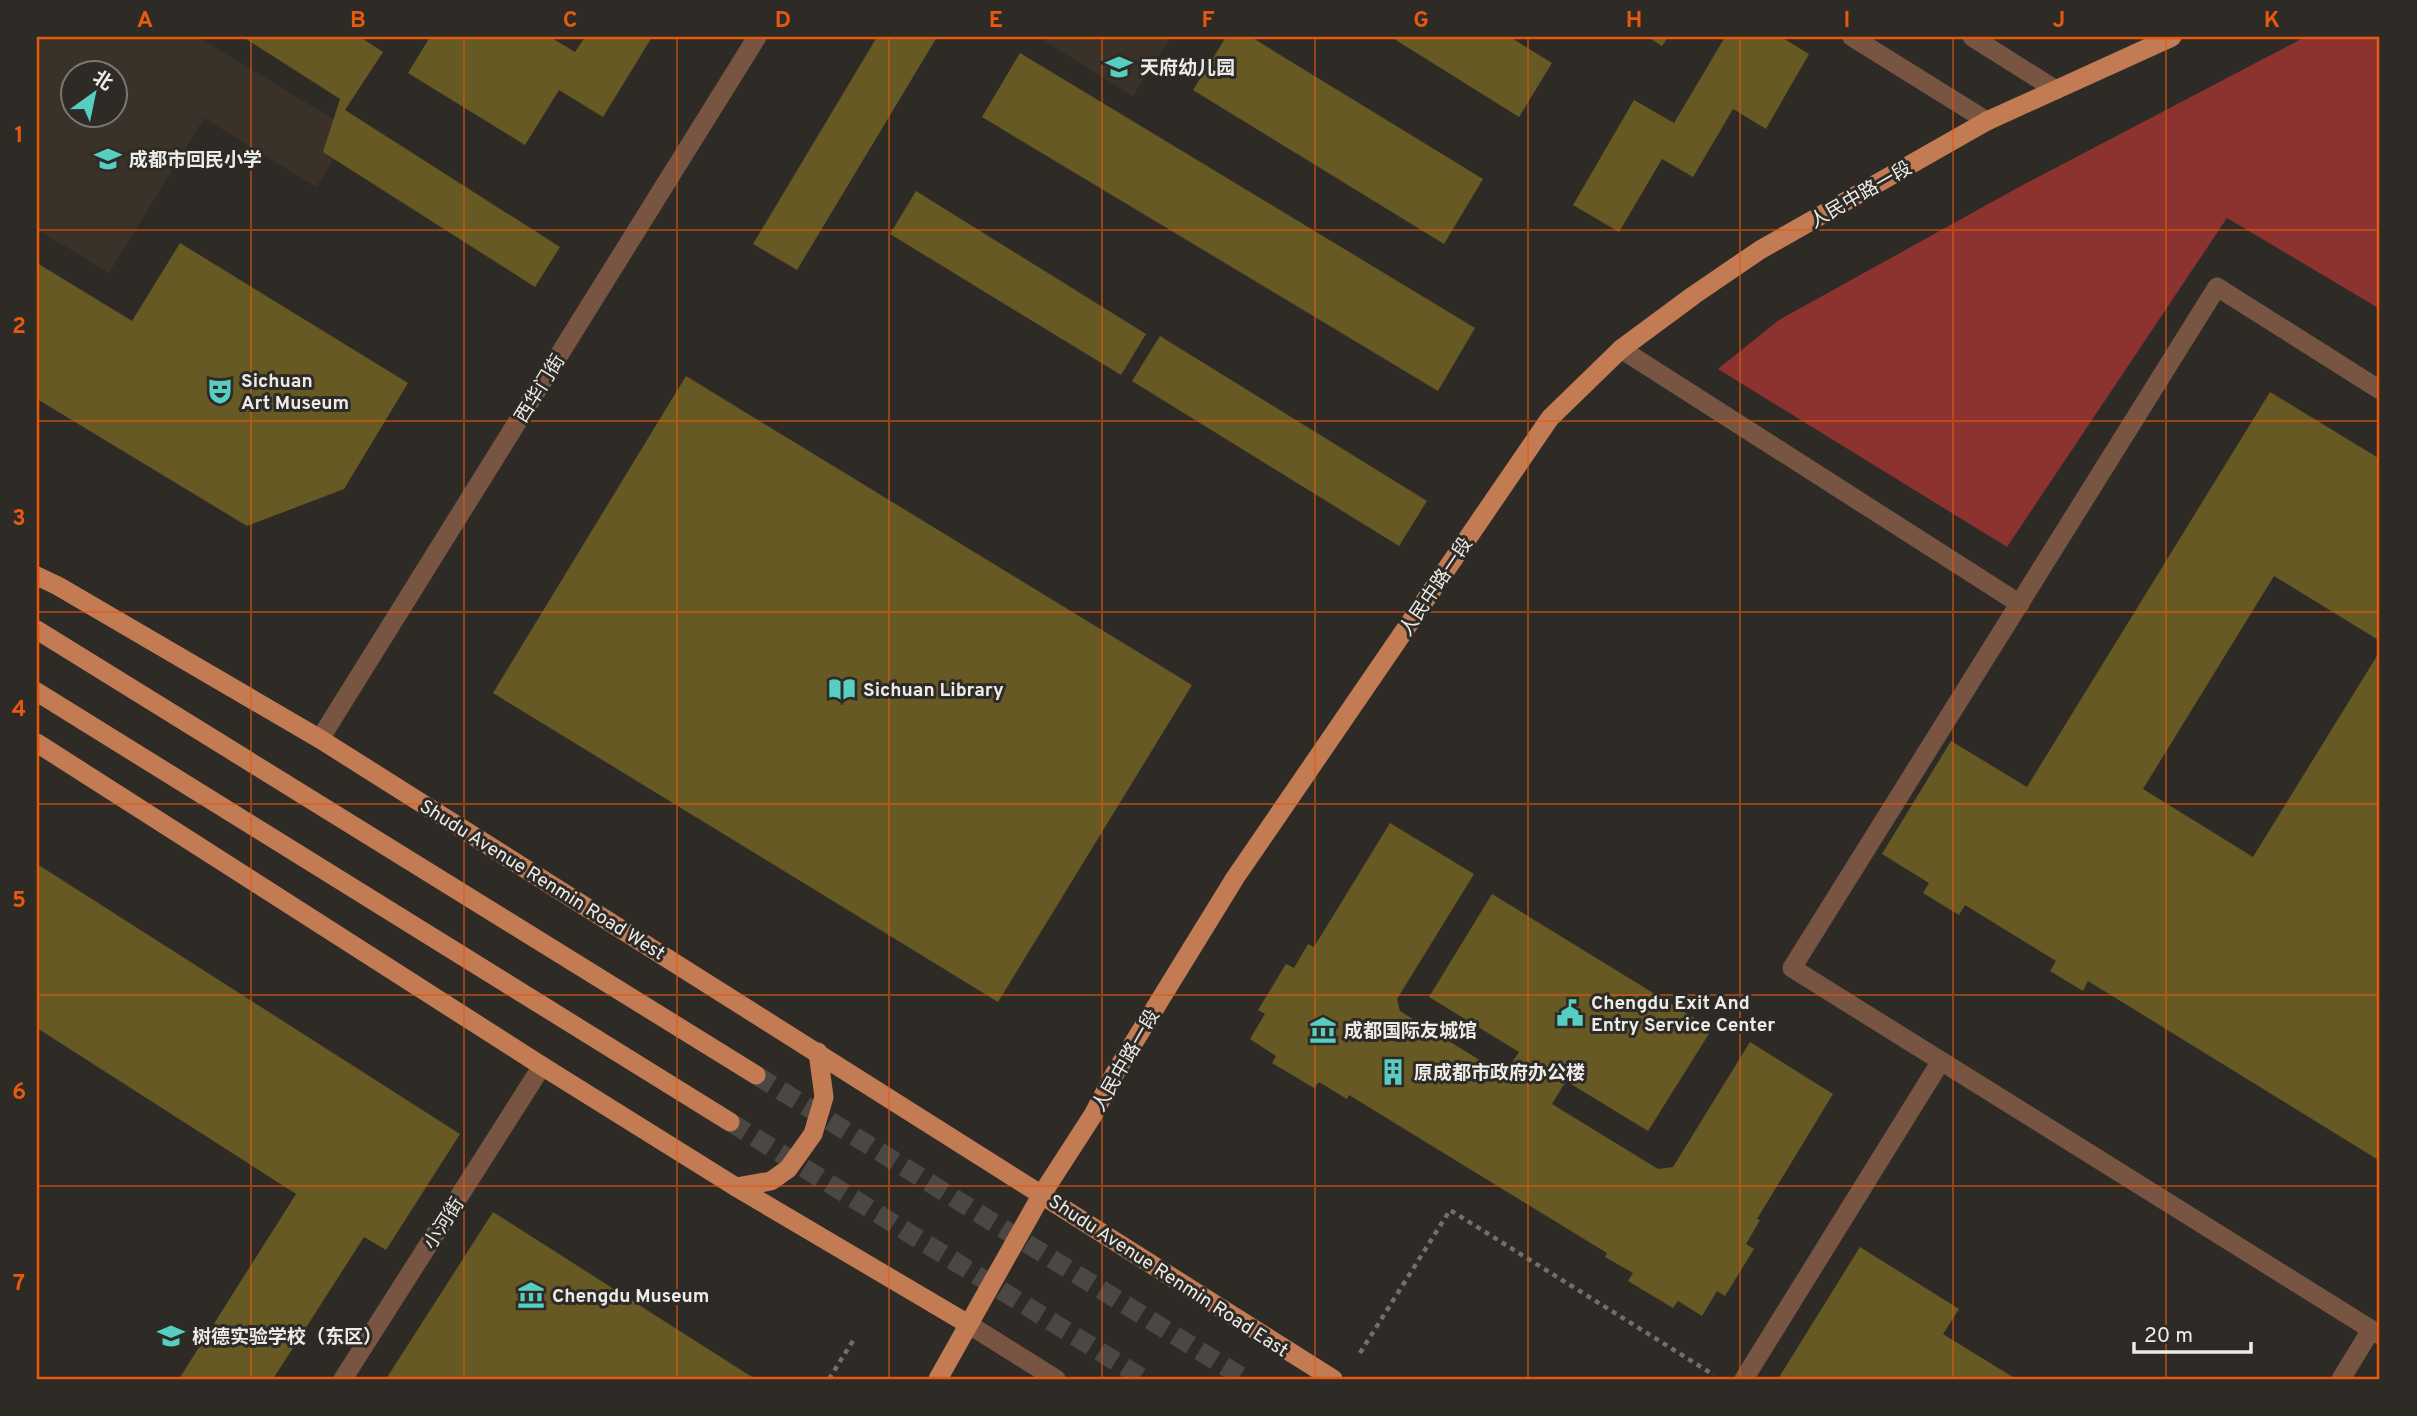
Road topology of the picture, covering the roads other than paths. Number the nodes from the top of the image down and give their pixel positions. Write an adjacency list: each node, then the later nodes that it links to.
1 (757, 37): 13 (street, 西华门街)
2 (1852, 37): 6 (street)
3 (1972, 37): 5 (street)
4 (2172, 37): 5 (main road, 人民中路一段)
5 (2056, 90): 6 (main road, 人民中路一段)
6 (1987, 121): 7 (main road, 人民中路一段)
7 (1621, 349): 10 (street); 21 (main road, 人民中路一段)
8 (2380, 390): 10 (street)
9 (37, 576): 13 (main road, Shudu Avenue Renmin Road West)
10 (2020, 604): 16 (street)
11 (37, 630): 18 (main road)
12 (37, 692): 19 (main road)
13 (320, 739): 15 (main road, Shudu Avenue Renmin Road West)
14 (37, 743): 17 (main road)
15 (818, 1052): 20 (main road); 21 (main road, Shudu Avenue Renmin Road West)
16 (1941, 1061): 23 (street); 28 (street)
17 (542, 1066): 20 (main road); 24 (street, 小河街)
18 (756, 1075)
19 (730, 1122)
20 (736, 1186): 22 (main road)
21 (1042, 1194): 22 (main road, 人民中路一段); 27 (main road, Shudu Avenue Renmin Road East)
22 (968, 1324): 25 (main road, 人民中路一段); 26 (street)
23 (2376, 1332): 29 (street)
24 (343, 1379)
25 (938, 1379)
26 (1056, 1379)
27 (1332, 1379)
28 (1744, 1379)
29 (2341, 1379)

